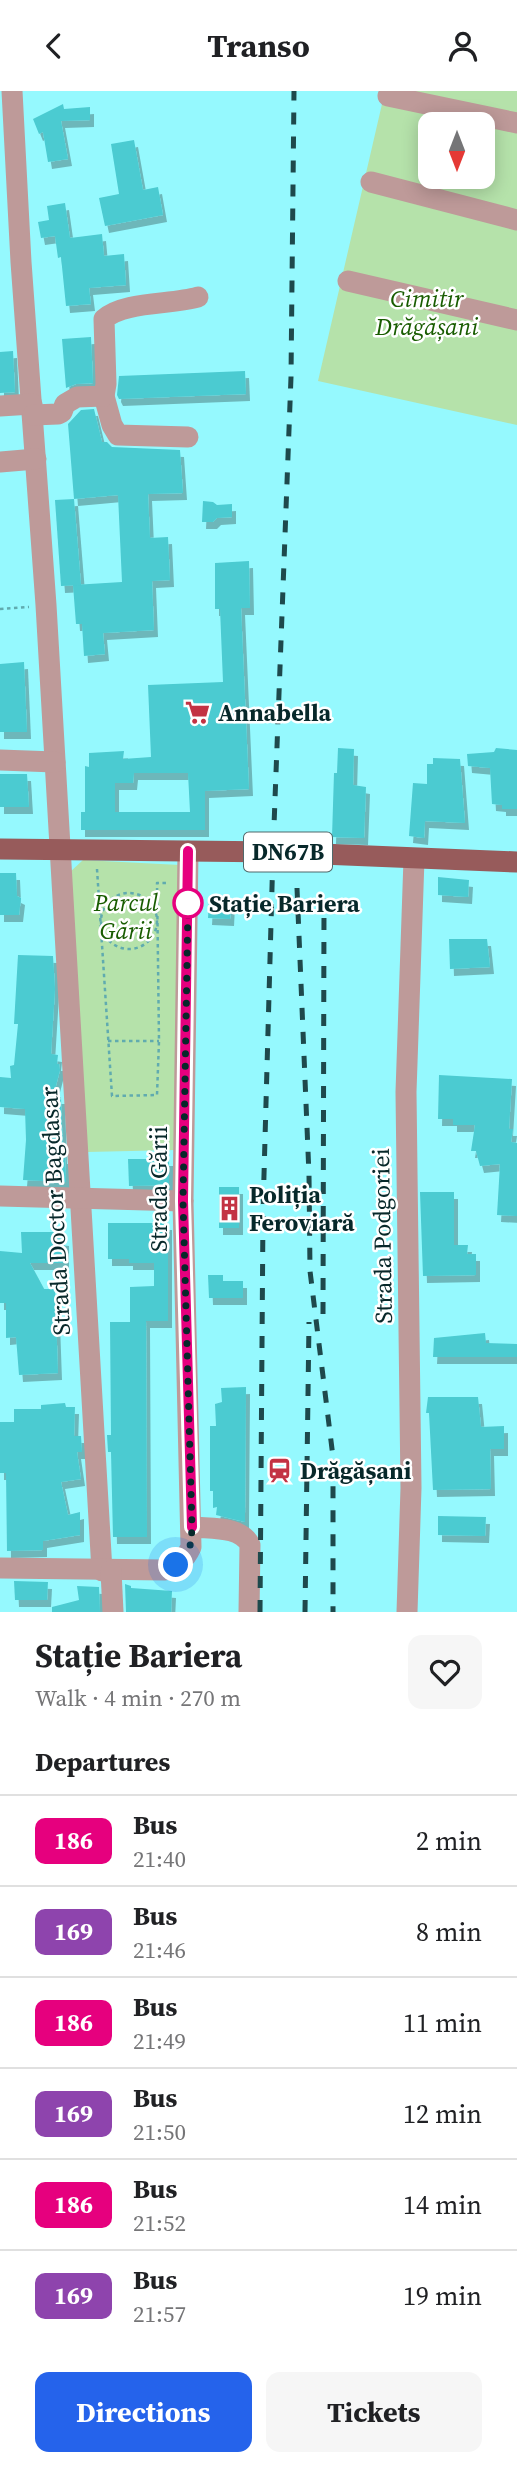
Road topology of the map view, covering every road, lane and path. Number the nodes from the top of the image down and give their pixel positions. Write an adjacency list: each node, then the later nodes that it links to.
1 (12, 91): 6 (street, Strada Doctor Bagdasar)
2 (388, 96): 3 (street)
3 (517, 123)
4 (371, 182): 5 (street)
5 (517, 220)
6 (11, 263): 12 (street, Strada Doctor Bagdasar)
7 (348, 281): 9 (street)
8 (198, 297): 10 (street)
9 (517, 320)
10 (104, 396): 12 (street); 13 (street)
11 (0, 406): 12 (street)
12 (32, 409): 14 (street, Strada Doctor Bagdasar)
13 (188, 437)
14 (36, 459): 15 (street); 16 (street, Strada Doctor Bagdasar)
15 (0, 462)
16 (46, 605): 17 (path); 19 (street, Strada Doctor Bagdasar)
17 (0, 609)
18 (0, 761): 19 (street)
19 (55, 762): 21 (street, Strada Doctor Bagdasar)
20 (0, 849): 21 (main road, DN67B)
21 (59, 849): 22 (main road, DN67B); 32 (street, Strada Doctor Bagdasar)
22 (96, 849): 23 (main road, DN67B); 28 (path)
23 (188, 851): 24 (main road, DN67B); 26 (street, Strada Gării)
24 (414, 859): 25 (main road, DN67B); 39 (street, Strada Podgoriei)
25 (517, 862)
26 (188, 882): 27 (path); 33 (street, Strada Gării)
27 (158, 921): 28 (path); 28 (path); 30 (path)
28 (100, 922): 29 (path)
29 (107, 1041): 30 (path); 30 (path)
30 (159, 1041)
31 (0, 1196): 32 (street)
32 (80, 1200): 33 (street); 36 (street, Strada Doctor Bagdasar)
33 (183, 1201): 34 (street, Strada Gării)
34 (192, 1527): 36 (street, Strada Gării); 38 (street)
35 (0, 1568): 36 (street, Strada Gării)
36 (106, 1571): 37 (street, Strada Doctor Bagdasar)
37 (113, 1612)
38 (249, 1612)
39 (407, 1612)

